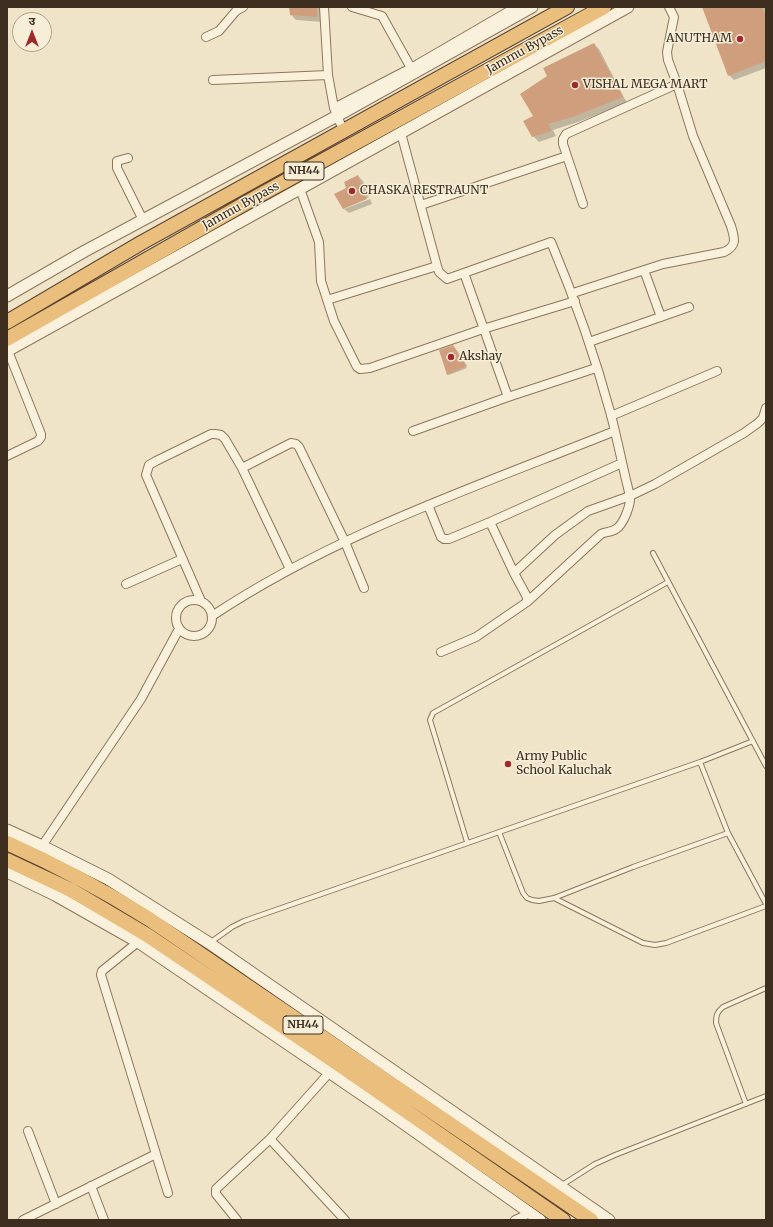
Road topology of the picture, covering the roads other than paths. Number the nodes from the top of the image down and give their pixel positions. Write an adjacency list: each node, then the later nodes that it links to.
1 (243, 7): 11 (street)
2 (324, 7): 13 (street)
3 (352, 7): 12 (street)
4 (516, 7): 10 (street)
5 (532, 7): 10 (street)
6 (567, 7): 17 (highway, Jammu Bypass / NH44)
7 (604, 7): 36 (highway, Jammu Bypass / NH44)
8 (628, 7): 18 (street)
9 (669, 7): 15 (street)
10 (504, 18): 12 (street); 16 (street)
11 (206, 37)
12 (411, 68): 16 (street)
13 (328, 75): 14 (street); 16 (street)
14 (213, 80)
15 (677, 84): 19 (street); 26 (street)
16 (335, 112): 17 (street); 24 (street)
17 (343, 130): 33 (highway, Jammu Bypass / NH44)
18 (401, 133): 21 (street); 23 (street)
19 (567, 156): 22 (street); 23 (street)
20 (128, 158): 24 (street)
21 (300, 189): 30 (street); 36 (street)
22 (583, 204)
23 (421, 205): 25 (street)
24 (143, 220): 28 (street)
25 (437, 266): 27 (street); 30 (street)
26 (644, 270): 29 (street); 32 (street)
27 (464, 273): 29 (street); 34 (street)
28 (7, 296)
29 (574, 297): 34 (street); 35 (street)
30 (328, 300): 34 (street)
31 (688, 307): 32 (street)
32 (661, 317): 35 (street)
33 (7, 322)
34 (483, 329): 39 (street)
35 (589, 342): 37 (street)
36 (7, 347): 44 (street)
37 (596, 368): 39 (street); 41 (street)
38 (717, 371): 41 (street)
39 (508, 396): 42 (street)
40 (766, 408): 47 (street)
41 (611, 416): 43 (street)
42 (413, 431)
43 (615, 431): 45 (street); 48 (street)
44 (7, 456)
45 (622, 463): 47 (street); 49 (street)
46 (242, 468): 50 (street); 52 (street); 53 (street)
47 (630, 496): 54 (street); 59 (street)
48 (428, 505): 49 (street); 50 (street)
49 (490, 522): 54 (street)
50 (345, 542): 53 (street); 57 (street)
51 (653, 553): 55 (lane)
52 (182, 559): 56 (street); 58 (street)
53 (290, 569): 60 (street)
54 (514, 573): 59 (street)
55 (668, 582): 63 (lane); 69 (lane)
56 (126, 584)
57 (364, 588)
58 (201, 601): 60 (street); 61 (street)
59 (527, 602): 62 (street)
60 (212, 616): 61 (street)
61 (179, 629): 71 (street)
62 (441, 652)
63 (753, 741): 64 (lane); 65 (lane)
64 (700, 762): 67 (lane); 68 (lane)
65 (766, 766)
66 (7, 830): 71 (street)
67 (499, 832): 69 (lane); 74 (lane)
68 (728, 833): 74 (lane); 75 (lane)
69 (467, 842): 77 (lane)
70 (7, 844): 86 (highway, NH44)
71 (42, 846): 77 (street)
72 (7, 860): 96 (highway, NH44)
73 (9, 876): 76 (street)
74 (554, 898): 75 (lane)
75 (766, 905)
76 (138, 942): 79 (street); 84 (street)
77 (209, 943): 86 (street)
78 (766, 988): 81 (lane)
79 (329, 1073): 83 (street); 89 (street)
80 (766, 1096): 81 (lane)
81 (746, 1104): 86 (lane)
82 (28, 1131): 88 (street)
83 (270, 1139): 92 (street); 93 (street)
84 (156, 1154): 85 (street); 87 (street)
85 (91, 1186): 88 (street); 91 (street)
86 (556, 1190): 97 (highway, NH44); 98 (street)
87 (168, 1193)
88 (56, 1204): 90 (street)
89 (530, 1213): 94 (street); 95 (street)
90 (23, 1220)
91 (104, 1220)
92 (238, 1220)
93 (345, 1220)
94 (515, 1220)
95 (540, 1220)
96 (563, 1220)
97 (591, 1220)
98 (609, 1220)

